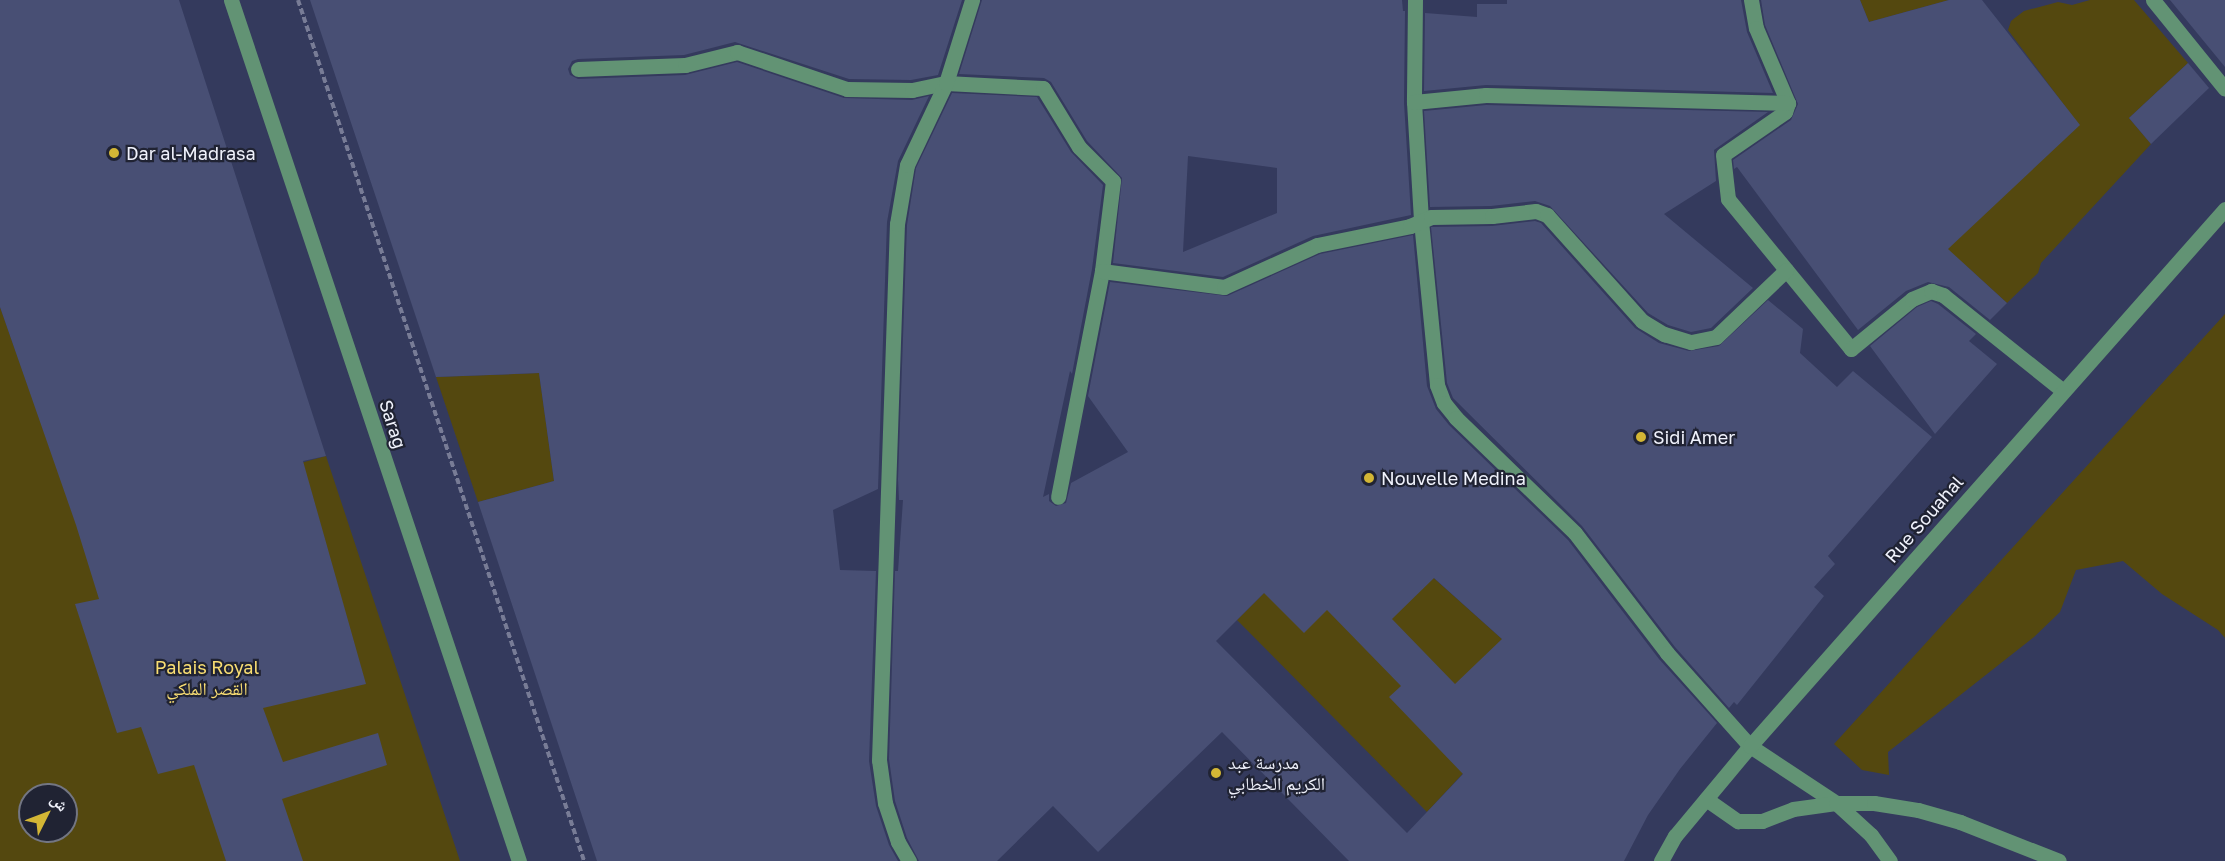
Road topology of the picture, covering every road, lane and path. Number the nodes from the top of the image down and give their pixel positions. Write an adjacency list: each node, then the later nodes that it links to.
1 (231, 0): 21 (street, Sarag)
2 (298, 0): 22 (path)
3 (972, 0): 8 (street)
4 (1415, 0): 10 (street)
5 (1751, 0): 11 (street)
6 (2152, 0): 9 (street)
7 (578, 69): 8 (street)
8 (946, 83): 15 (street); 23 (street)
9 (2225, 89)
10 (1414, 102): 11 (street); 13 (street)
11 (1788, 104): 14 (street)
12 (2225, 209): 16 (street, Rue Souahal)
13 (1421, 221): 14 (street); 15 (street); 18 (street)
14 (1786, 270): 16 (street)
15 (1102, 271): 17 (street)
16 (2062, 390): 18 (street, Rue Souahal)
17 (1058, 497)
18 (1750, 746): 19 (street, Rue Souahal); 20 (street)
19 (1706, 800): 20 (street); 24 (street, Rue Souahal)
20 (1836, 803): 25 (street); 26 (street)
21 (519, 861)
22 (584, 861)
23 (909, 861)
24 (1661, 861)
25 (1890, 861)
26 (2059, 861)

